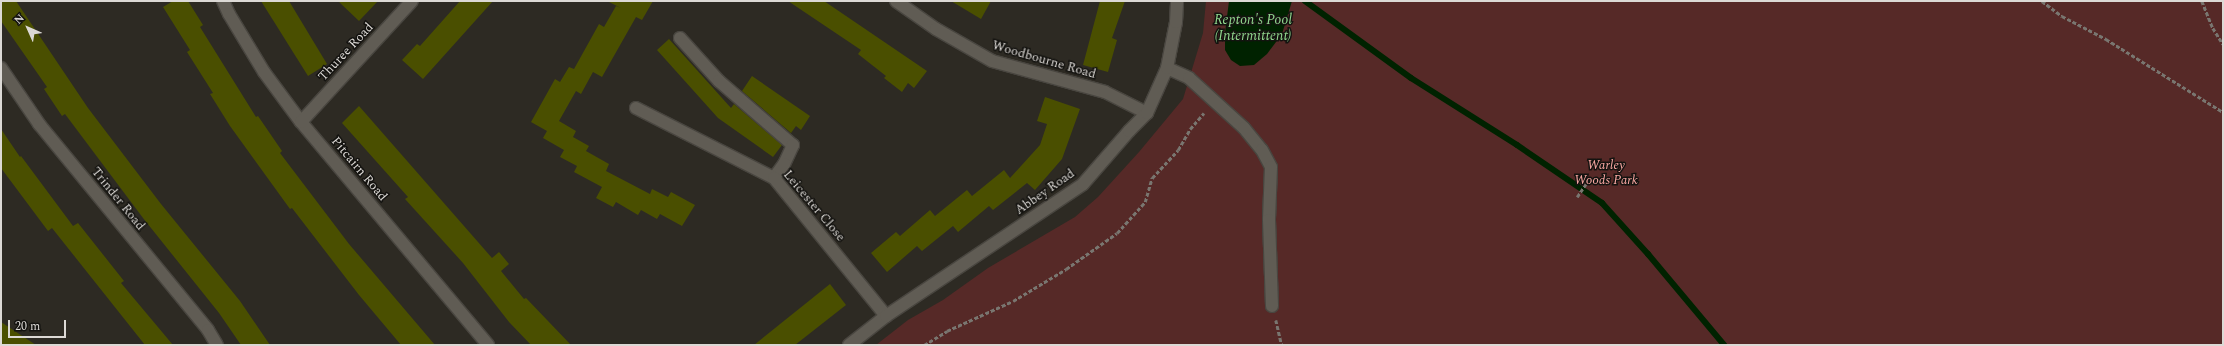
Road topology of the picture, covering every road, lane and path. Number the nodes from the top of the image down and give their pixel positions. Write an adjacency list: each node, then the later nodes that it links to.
1 (223, 1): 15 (street, Pitcairn Road)
2 (412, 1): 15 (street, Thuree Road)
3 (896, 1): 14 (street, Woodbourne Road)
4 (1177, 1): 10 (street, Abbey Road)
5 (2042, 1): 13 (path)
6 (2202, 1): 8 (path)
7 (680, 38): 16 (street)
8 (2223, 44)
9 (1, 68): 21 (street, Trinder Road)
10 (1167, 68): 11 (street); 14 (street, Abbey Road)
11 (1216, 101): 19 (street); 24 (path)
12 (636, 108): 16 (street, Leicester Close)
13 (2223, 112)
14 (1147, 113): 20 (street, Abbey Road)
15 (301, 122): 22 (street, Pitcairn Road)
16 (774, 178): 20 (street, Leicester Close)
17 (1587, 182): 18 (path)
18 (1577, 197)
19 (1272, 306): 25 (path)
20 (886, 316): 23 (street, Abbey Road)
21 (217, 345)
22 (488, 345)
23 (849, 345)
24 (924, 345)
25 (1282, 345)

